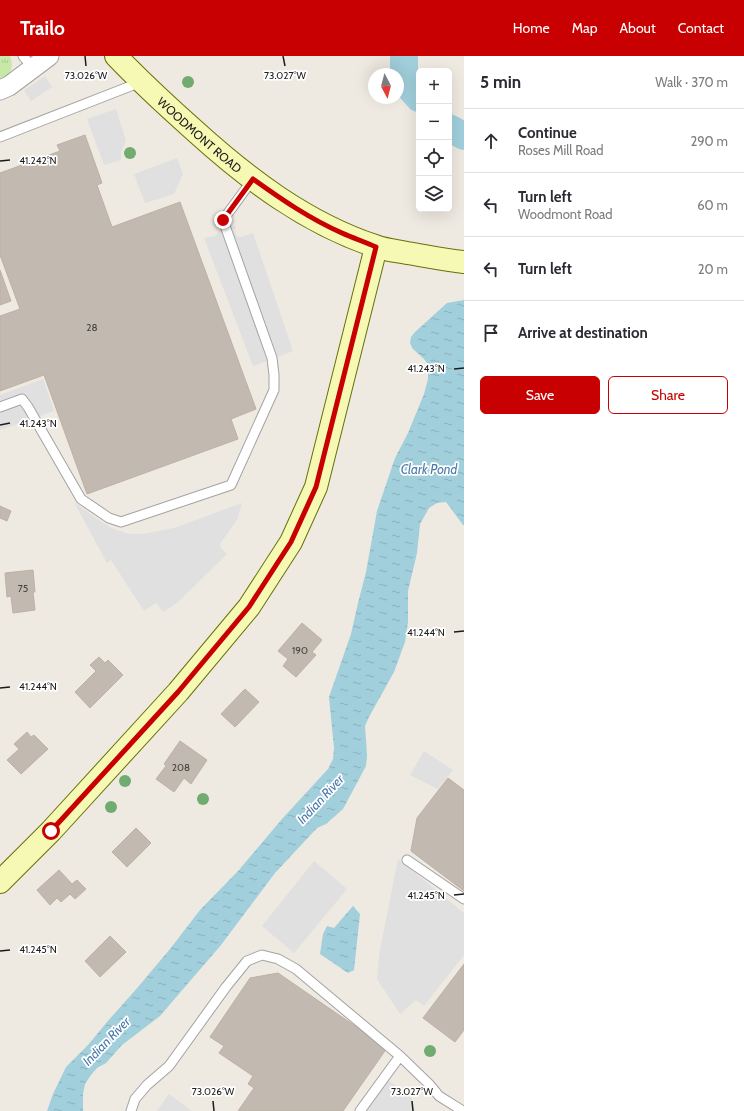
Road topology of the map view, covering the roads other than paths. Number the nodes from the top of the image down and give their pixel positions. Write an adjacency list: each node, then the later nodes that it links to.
1 (49, 56): 3 (street)
2 (116, 56): 4 (street, WOODMONT ROAD)
3 (28, 62): 5 (street)
4 (142, 82): 6 (lane); 7 (street, WOODMONT ROAD)
5 (0, 90)
6 (0, 137)
7 (253, 179): 8 (street, WOODMONT ROAD); 10 (lane)
8 (376, 247): 9 (street, WOODMONT ROAD); 12 (street)
9 (464, 262)
10 (0, 407)
11 (407, 860): 13 (lane)
12 (0, 882)
13 (464, 899)
14 (400, 1056): 15 (lane); 16 (lane); 17 (lane)
15 (131, 1111)
16 (360, 1111)
17 (463, 1111)

